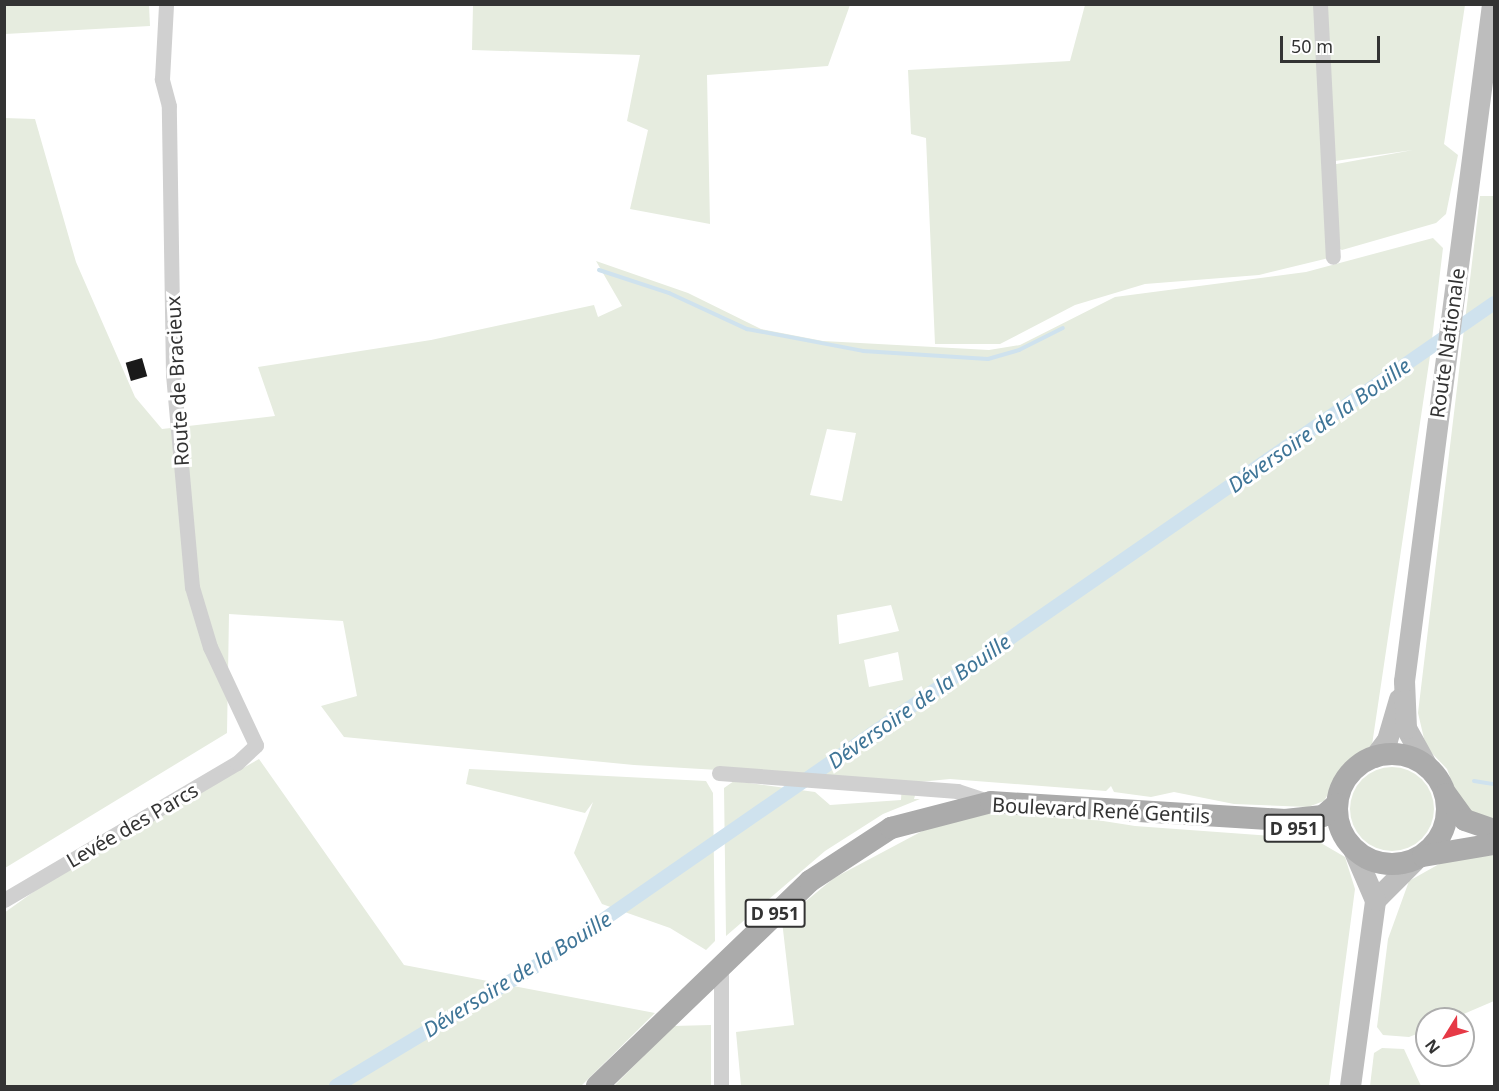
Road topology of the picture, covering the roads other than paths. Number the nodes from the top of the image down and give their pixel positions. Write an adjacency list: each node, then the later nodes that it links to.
1 (166, 4): 6 (street, Route de Bracieux)
2 (1320, 4): 4 (street)
3 (1492, 4): 5 (main road, Route Nationale)
4 (1333, 257)
5 (1404, 681): 7 (main road, Route Nationale); 8 (main road, Route Nationale)
6 (256, 745): 18 (street, Levée des Parcs)
7 (1374, 757): 8 (main road); 12 (main road)
8 (1427, 766): 10 (main road)
9 (719, 773): 11 (street)
10 (1444, 790): 14 (main road); 17 (main road)
11 (991, 802): 13 (main road, Boulevard René Gentils / D 951); 20 (main road, Boulevard René Gentils / D 951)
12 (1336, 804): 13 (main road, Boulevard René Gentils / D 951); 16 (main road)
13 (1239, 818): 16 (main road, Boulevard René Gentils / D 951)
14 (1494, 830)
15 (1494, 844): 17 (main road)
16 (1350, 846): 17 (main road); 19 (main road)
17 (1418, 858): 19 (main road)
18 (4, 900)
19 (1375, 900): 23 (main road)
20 (721, 963): 21 (main road, Boulevard René Gentils / D 951); 22 (street)
21 (597, 1086)
22 (721, 1086)
23 (1350, 1086)

